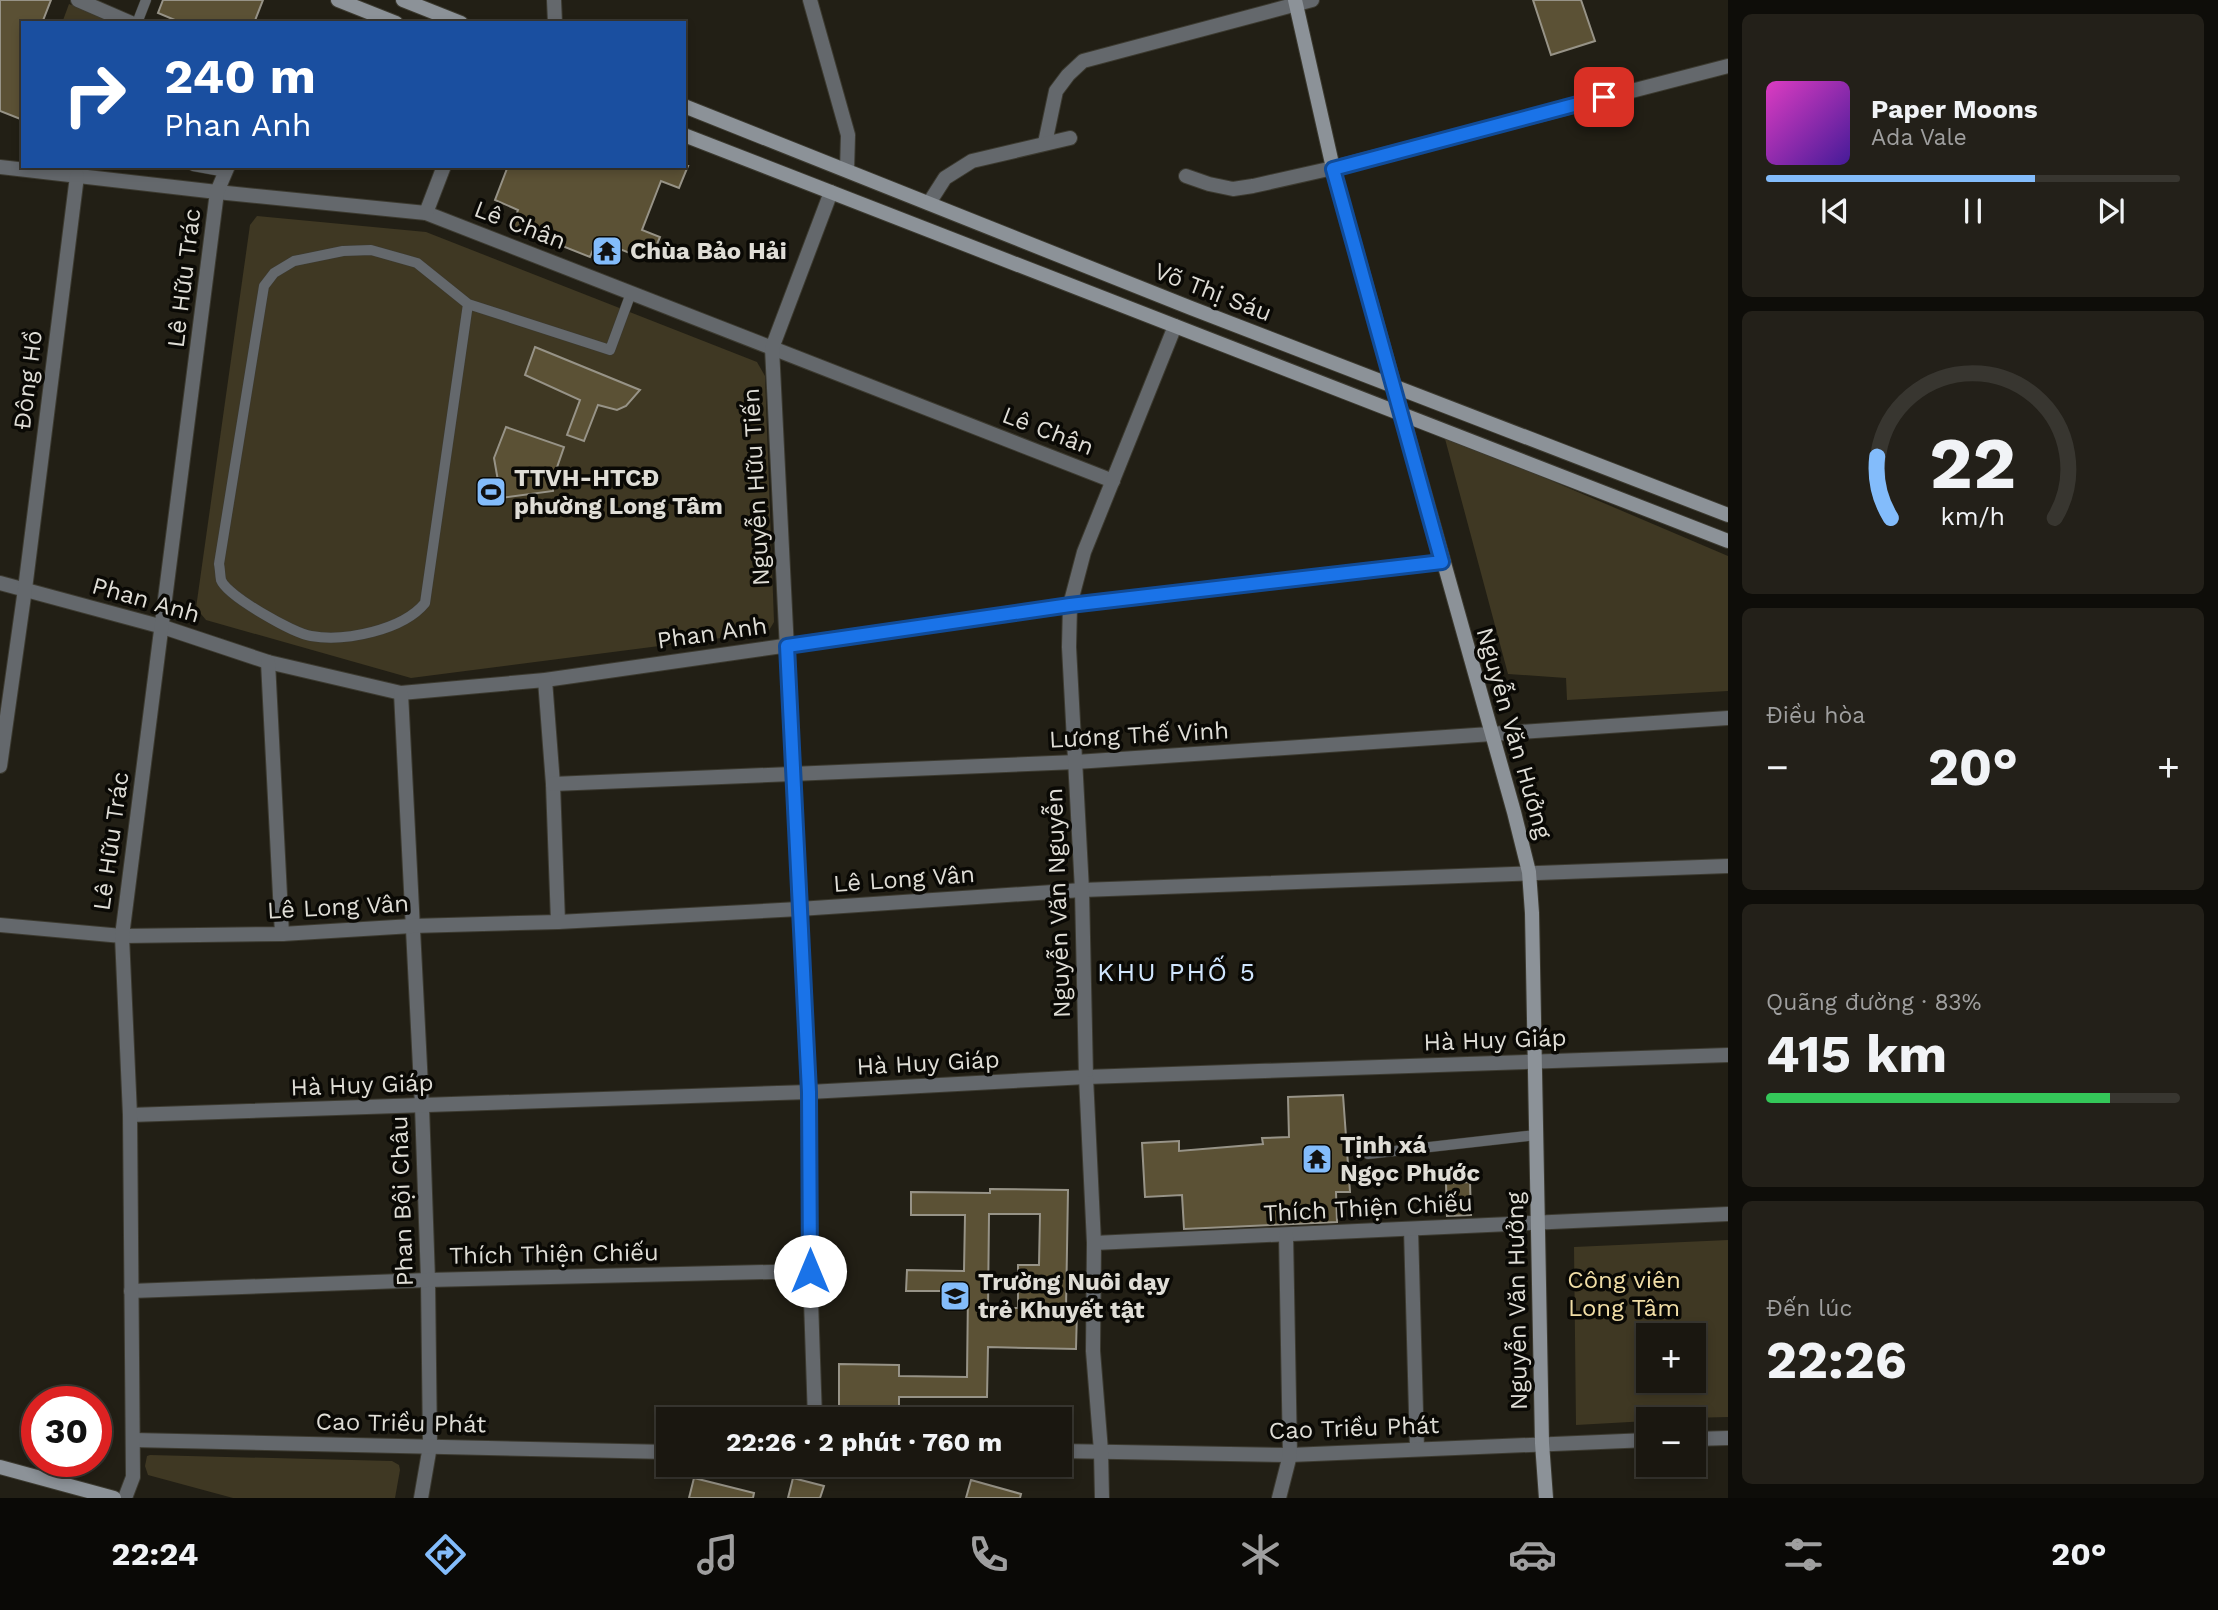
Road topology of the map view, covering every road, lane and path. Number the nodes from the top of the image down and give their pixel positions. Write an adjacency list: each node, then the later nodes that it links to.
1 (78, 0): 9 (street)
2 (146, 0): 10 (lane)
3 (338, 0): 11 (main road)
4 (403, 0): 12 (main road)
5 (554, 0): 13 (street)
6 (810, 0): 23 (street)
7 (1312, 0): 8 (street)
8 (1296, 2): 18 (street); 22 (main road, Nguyễn Văn Hưởng)
9 (126, 21)
10 (138, 21)
11 (391, 21)
12 (456, 21)
13 (555, 21)
14 (1728, 66): 22 (street)
15 (686, 107): 23 (main road, Võ Thị Sáu)
16 (686, 136): 27 (main road, Võ Thị Sáu)
17 (1070, 138): 18 (street)
18 (1045, 143): 28 (street)
19 (0, 167): 24 (street, Lê Chân)
20 (443, 168): 29 (street)
21 (227, 169): 26 (street, Lê Hữu Trác)
22 (1333, 169): 25 (street); 34 (main road, Nguyễn Văn Hưởng)
23 (847, 170): 28 (main road, Võ Thị Sáu)
24 (79, 171): 26 (street, Lê Chân); 41 (street, Đông Hồ)
25 (1186, 176)
26 (217, 192): 29 (street, Lê Chân); 43 (street, Lê Hữu Trác)
27 (831, 192): 32 (main road, Võ Thị Sáu); 33 (street, Nguyễn Hữu Tiến)
28 (929, 203): 34 (main road, Võ Thị Sáu)
29 (426, 214): 30 (street, Lê Chân)
30 (631, 293): 31 (lane); 33 (street, Lê Chân)
31 (468, 304): 31 (lane)
32 (1175, 326): 35 (main road, Võ Thị Sáu); 36 (street, Nguyễn Văn Nguyễn)
33 (772, 348): 36 (street, Lê Chân); 44 (street, Nguyễn Hữu Tiến)
34 (1394, 386): 35 (main road, Nguyễn Văn Hưởng); 37 (main road, Võ Thị Sáu)
35 (1403, 416): 38 (main road, Võ Thị Sáu); 39 (main road, Nguyễn Văn Hưởng)
36 (1113, 481): 42 (street, Nguyễn Văn Nguyễn)
37 (1728, 514)
38 (1728, 541)
39 (1442, 562): 42 (street, Phan Anh); 49 (main road, Nguyễn Văn Hưởng)
40 (0, 583): 41 (street, Phan Anh)
41 (25, 589): 43 (street, Phan Anh); 51 (street, Đông Hồ)
42 (1070, 605): 44 (street, Phan Anh); 50 (street, Nguyễn Văn Nguyễn)
43 (163, 627): 45 (street, Phan Anh); 62 (street, Lê Hữu Trác)
44 (787, 646): 46 (street, Phan Anh); 52 (street, Nguyễn Hữu Tiến)
45 (268, 662): 47 (street, Phan Anh); 61 (street)
46 (545, 680): 47 (street, Phan Anh); 53 (street)
47 (401, 693): 60 (street, Phan Bội Châu)
48 (1728, 718): 49 (street, Lương Thế Vinh)
49 (1493, 736): 50 (street, Lương Thế Vinh); 55 (main road, Nguyễn Văn Hưởng)
50 (1076, 762): 52 (street, Lương Thế Vinh); 56 (street, Nguyễn Văn Nguyễn)
51 (0, 766)
52 (793, 774): 53 (street, Lương Thế Vinh); 57 (street, Nguyễn Hữu Tiến)
53 (553, 784): 58 (street)
54 (1728, 866): 55 (street, Lê Long Vân)
55 (1529, 872): 56 (street, Lê Long Vân); 64 (main road, Nguyễn Văn Hưởng)
56 (1082, 890): 57 (street, Lê Long Vân); 65 (street, Nguyễn Văn Nguyễn)
57 (799, 909): 58 (street, Lê Long Vân); 66 (street, Nguyễn Hữu Tiến)
58 (558, 922): 60 (street, Lê Long Vân)
59 (0, 925): 62 (street, Lê Long Vân)
60 (412, 926): 61 (street, Lê Long Vân); 67 (street, Phan Bội Châu)
61 (282, 934): 62 (street, Lê Long Vân)
62 (122, 936): 68 (street, Lê Hữu Trác)
63 (1728, 1055): 64 (street, Hà Huy Giáp)
64 (1535, 1061): 65 (street, Hà Huy Giáp); 69 (main road, Nguyễn Văn Hưởng)
65 (1086, 1077): 66 (street, Hà Huy Giáp); 75 (street, Nguyễn Văn Nguyễn)
66 (809, 1092): 67 (street, Hà Huy Giáp); 76 (street, Nguyễn Hữu Tiến)
67 (422, 1107): 68 (street, Hà Huy Giáp); 77 (street, Phan Bội Châu)
68 (130, 1115): 78 (street, Lê Hữu Trác)
69 (1536, 1135): 70 (lane); 72 (main road, Nguyễn Văn Hưởng)
70 (1368, 1154)
71 (1728, 1214): 72 (street, Thích Thiện Chiếu)
72 (1538, 1223): 73 (street, Thích Thiện Chiếu); 84 (main road, Nguyễn Văn Hưởng)
73 (1411, 1229): 74 (street, Thích Thiện Chiếu); 86 (street)
74 (1286, 1235): 75 (street, Thích Thiện Chiếu); 90 (street)
75 (1094, 1243): 88 (street, Nguyễn Văn Nguyễn)
76 (810, 1271): 77 (street, Thích Thiện Chiếu); 79 (street, Nguyễn Hữu Tiến)
77 (428, 1280): 78 (street, Thích Thiện Chiếu); 85 (street, Phan Bội Châu)
78 (131, 1291): 82 (street, Lê Hữu Trác)
79 (815, 1407)
80 (1728, 1438): 81 (street)
81 (1706, 1439)
82 (133, 1440): 85 (street, Cao Triều Phát); 94 (street, Lê Hữu Trác)
83 (1636, 1440): 84 (street, Cao Triều Phát)
84 (1542, 1443): 86 (street, Cao Triều Phát); 98 (main road, Nguyễn Văn Hưởng)
85 (430, 1446): 89 (street, Cao Triều Phát); 95 (street, Phan Bội Châu)
86 (1417, 1449): 90 (street, Cao Triều Phát)
87 (1072, 1451): 88 (street, Cao Triều Phát)
88 (1101, 1451): 90 (street, Cao Triều Phát); 96 (street, Nguyễn Văn Nguyễn)
89 (656, 1452)
90 (1290, 1455): 97 (street)
91 (0, 1467): 92 (main road)
92 (95, 1495): 93 (main road)
93 (114, 1498)
94 (125, 1498)
95 (421, 1498)
96 (1102, 1498)
97 (1279, 1498)
98 (1546, 1498)

